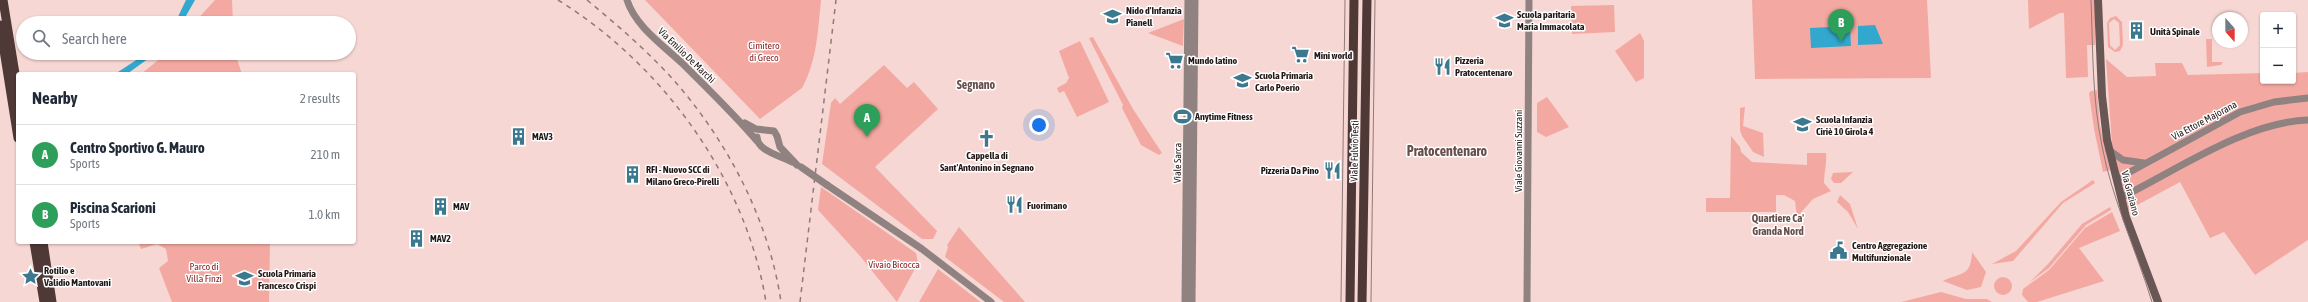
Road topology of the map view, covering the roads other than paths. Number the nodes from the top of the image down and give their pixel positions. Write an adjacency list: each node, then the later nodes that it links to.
1 (3, 0): 10 (main road)
2 (627, 0): 12 (street, Via Emilio De Marchi)
3 (1188, 0): 28 (street, Viale Sarca)
4 (1195, 0): 29 (street, Viale Sarca)
5 (1354, 0): 30 (main road, Viale Fulvio Testi)
6 (1367, 0): 31 (main road, Viale Fulvio Testi)
7 (1530, 0): 32 (street, Viale Giovanni Suzzani)
8 (2098, 0): 19 (main road, Via Graziano)
9 (0, 25): 14 (main road)
10 (16, 80)
11 (2308, 98): 20 (street, Via Ettore Majorana)
12 (739, 120): 15 (street, Via Emilio De Marchi); 16 (street, Via Emilio De Marchi)
13 (2308, 120): 23 (street)
14 (16, 125)
15 (764, 130): 16 (street); 17 (street, Via Emilio De Marchi)
16 (757, 141): 18 (street, Via Emilio De Marchi)
17 (778, 142): 18 (street); 21 (street, Via Emilio De Marchi)
18 (767, 150): 21 (street, Via Emilio De Marchi)
19 (2109, 150): 20 (street); 22 (main road, Via Graziano)
20 (2148, 162): 22 (street, Via Ettore Majorana)
21 (799, 166): 27 (street, Via Emilio De Marchi, bridge)
22 (2117, 179): 23 (main road, Via Graziano)
23 (2122, 197): 33 (main road, Via Graziano)
24 (39, 244): 25 (main road); 26 (main road)
25 (44, 302)
26 (52, 302)
27 (991, 302)
28 (1185, 302)
29 (1192, 302)
30 (1350, 302)
31 (1362, 302)
32 (1527, 302)
33 (2158, 302)

